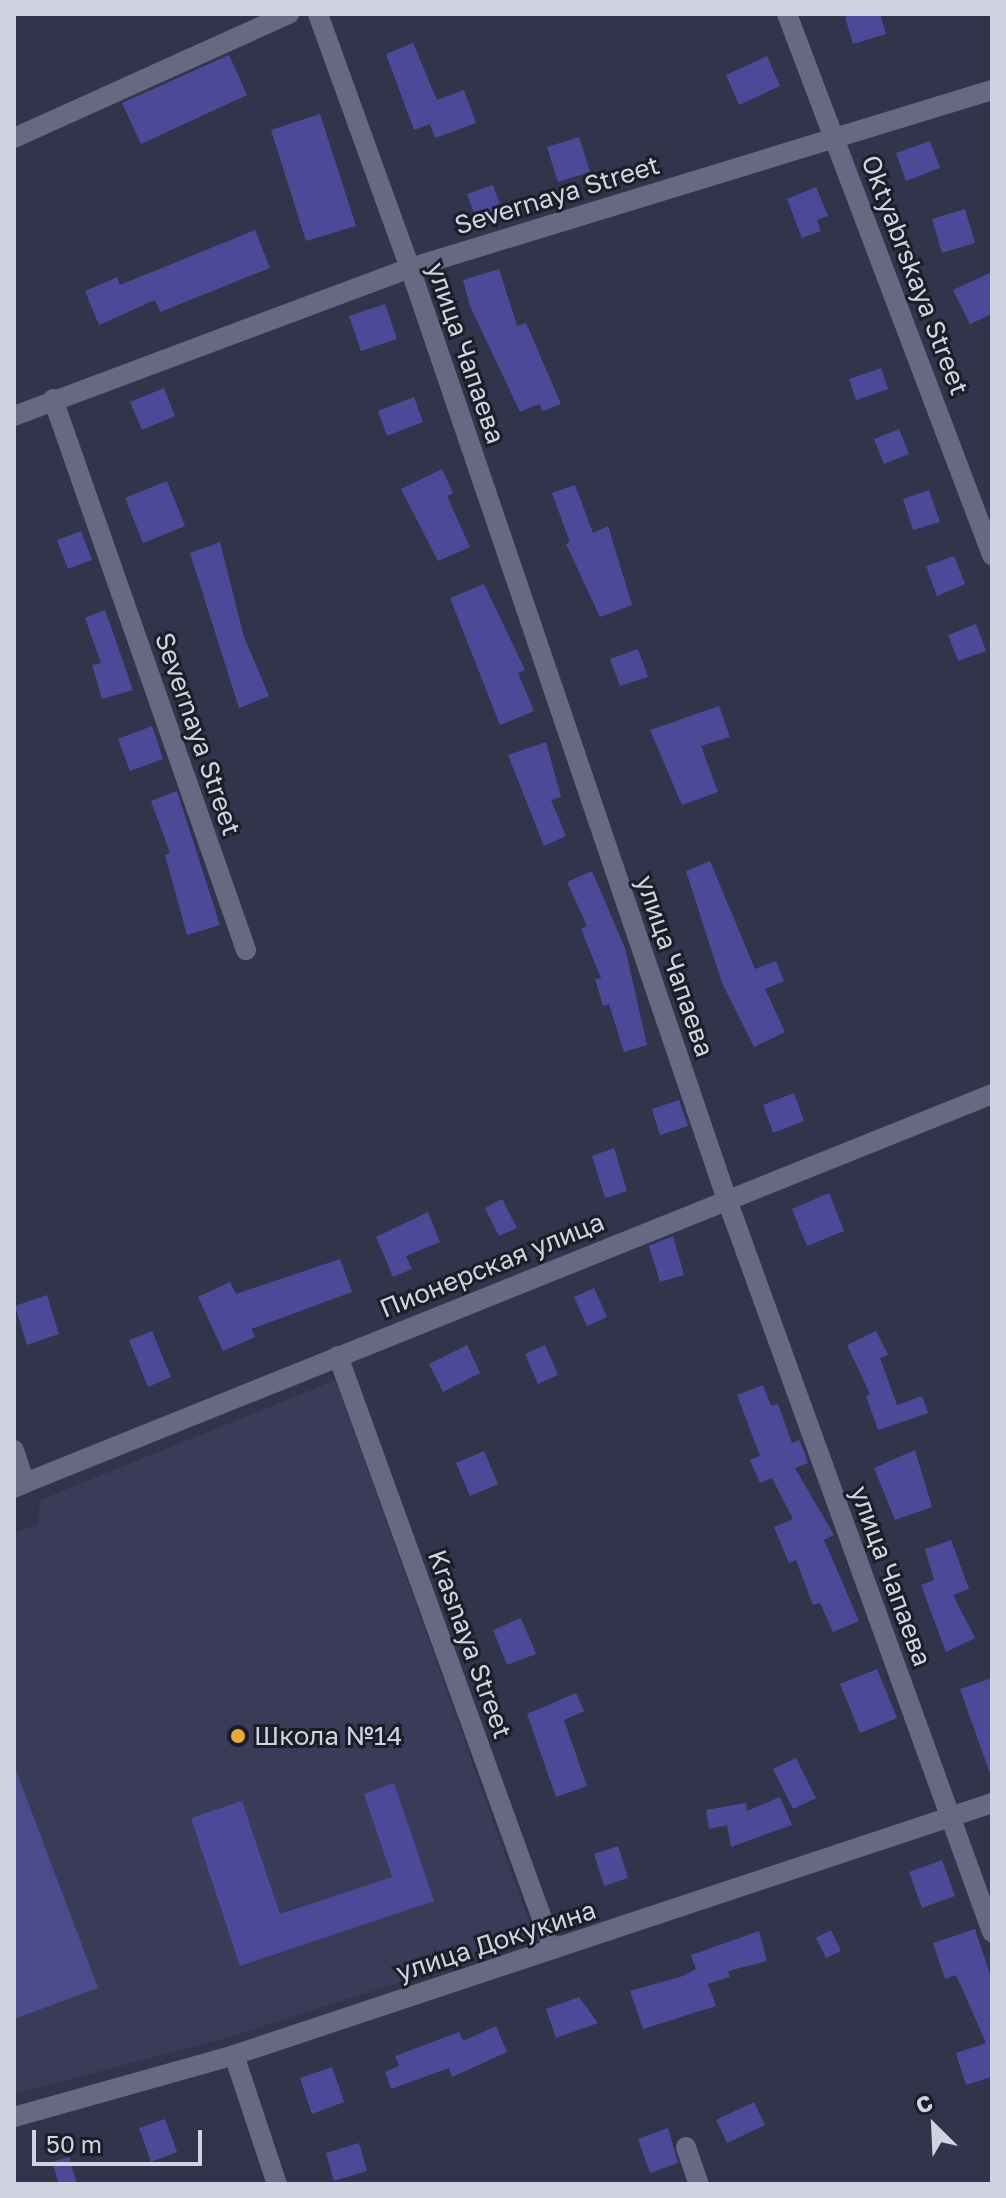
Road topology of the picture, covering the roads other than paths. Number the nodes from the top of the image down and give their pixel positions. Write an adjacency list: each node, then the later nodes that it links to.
1 (289, 14): 6 (street)
2 (318, 14): 7 (street, улица Чапаева)
3 (787, 14): 5 (street, Oktyabrskaya Street)
4 (992, 90): 5 (street, Severnaya Street)
5 (835, 137): 7 (street, Severnaya Street); 10 (street, Oktyabrskaya Street)
6 (14, 138)
7 (410, 268): 8 (street, Severnaya Street); 13 (street, улица Чапаева)
8 (53, 399): 9 (street, Severnaya Street); 11 (street, Severnaya Street)
9 (14, 416)
10 (992, 555)
11 (246, 950)
12 (992, 1094): 13 (street, Пионерская улица)
13 (726, 1197): 14 (street, Пионерская улица); 18 (street, улица Чапаева)
14 (338, 1356): 16 (street, Пионерская улица); 20 (street, Krasnaya Street)
15 (14, 1450): 16 (street)
16 (20, 1485)
17 (992, 1803): 18 (street, улица Докукина)
18 (952, 1817): 19 (street, улица Чапаева); 20 (street, улица Докукина)
19 (992, 1932)
20 (553, 1949): 21 (street, улица Докукина)
21 (234, 2055): 22 (street, улица Докукина); 24 (street)
22 (14, 2117)
23 (686, 2147): 25 (street)
24 (277, 2184)
25 (699, 2184)

